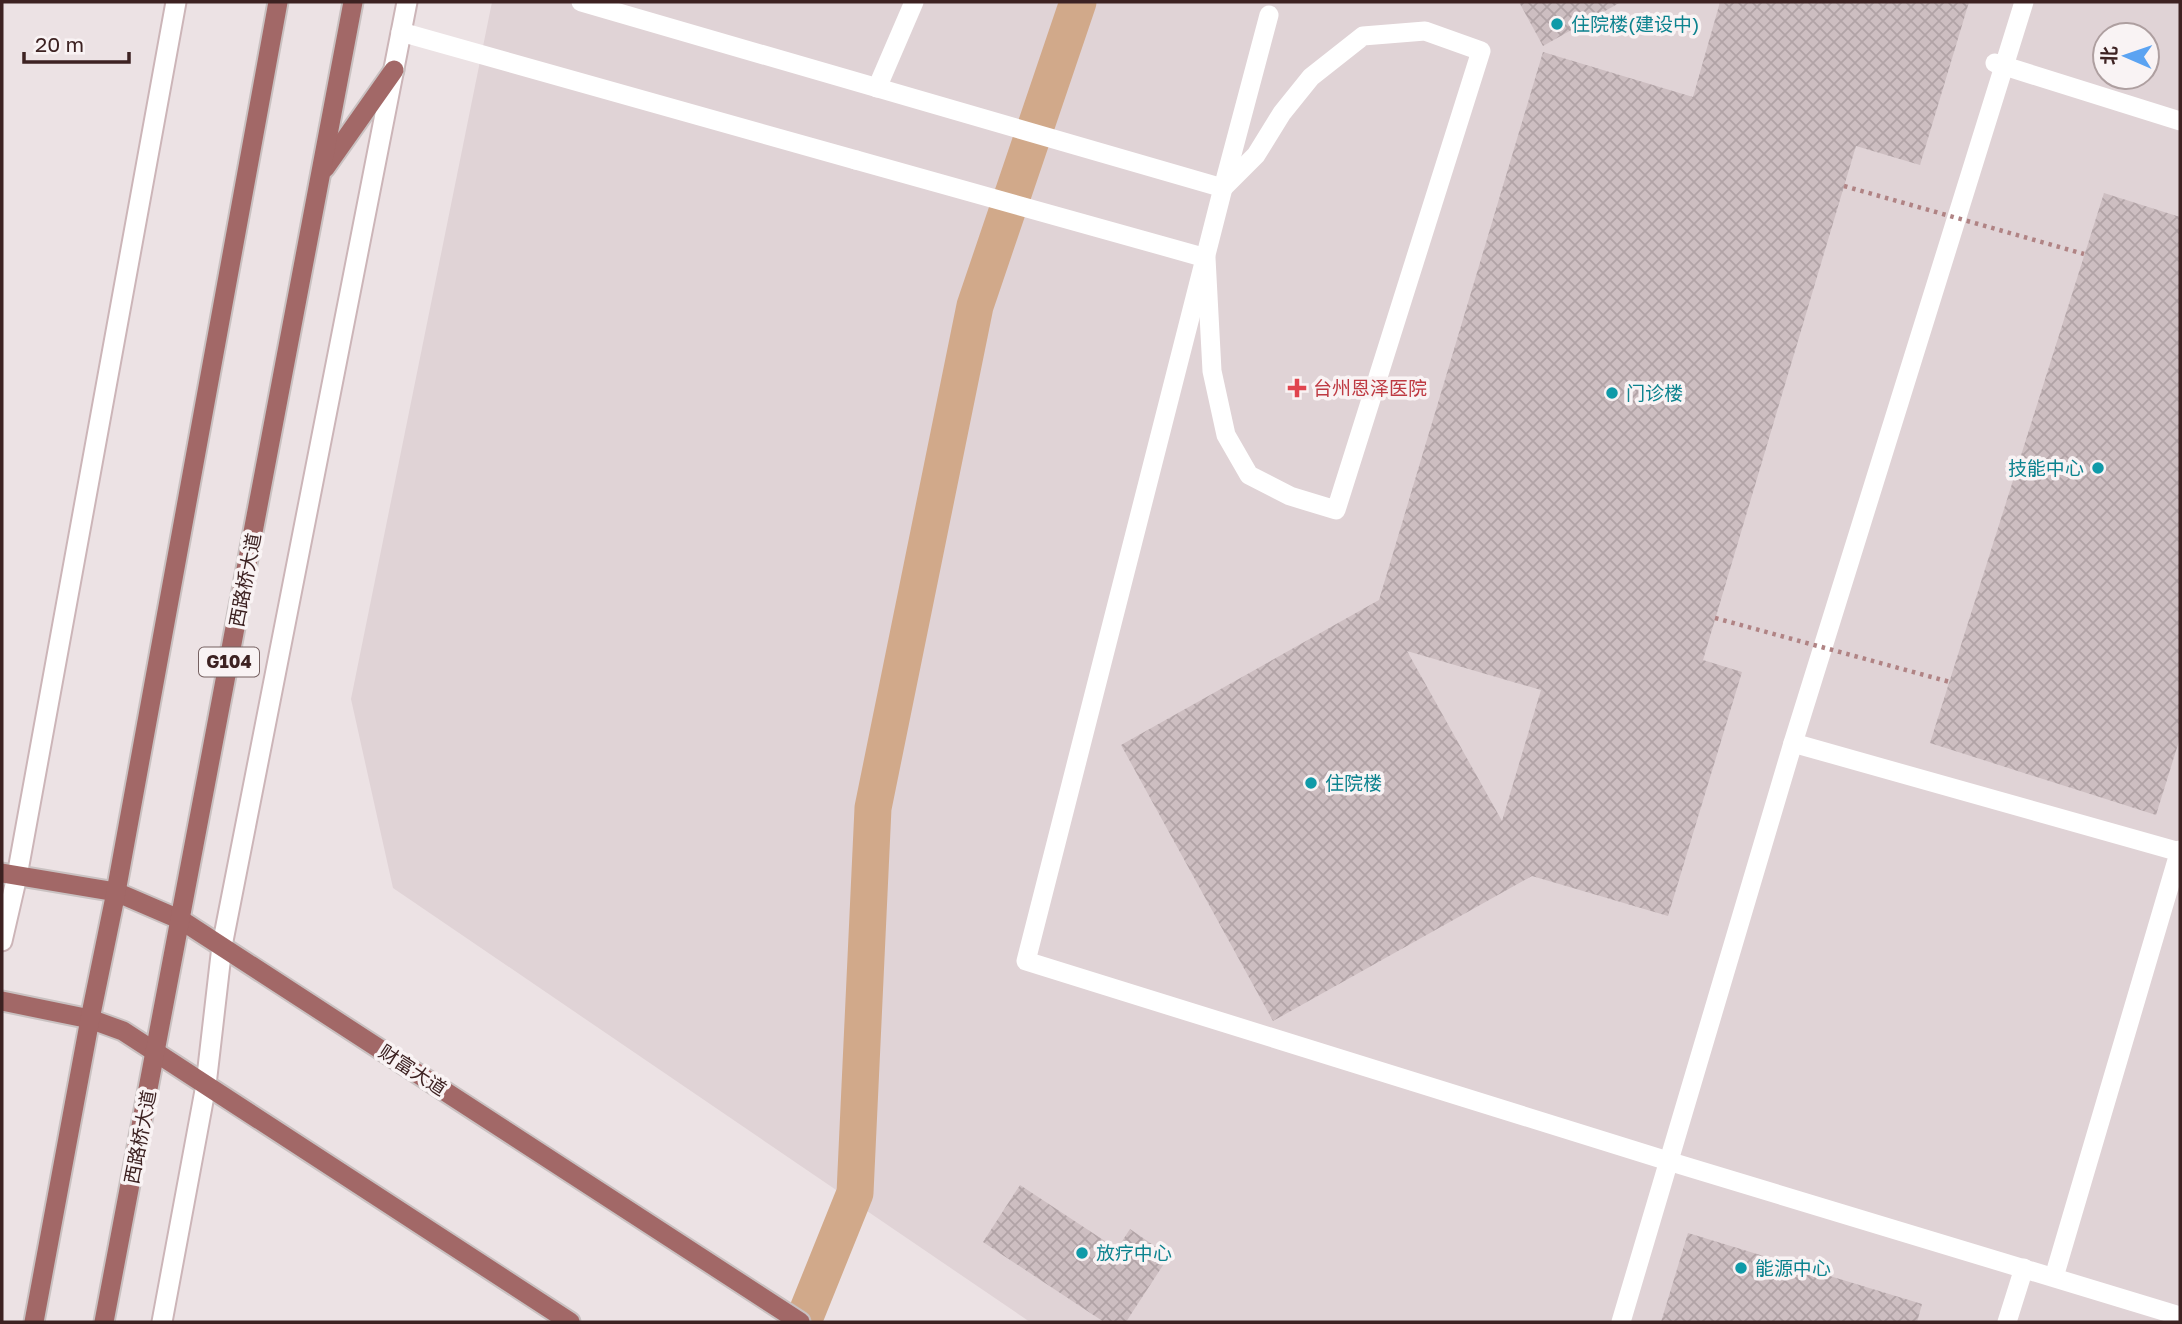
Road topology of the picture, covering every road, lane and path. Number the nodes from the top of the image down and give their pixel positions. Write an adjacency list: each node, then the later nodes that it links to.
1 (176, 2): 23 (street)
2 (278, 2): 24 (main road)
3 (353, 2): 14 (main road, 西路桥大道 / G104)
4 (407, 2): 9 (street)
5 (581, 2): 12 (street)
6 (914, 2): 12 (street)
7 (2024, 2): 10 (street)
8 (1269, 15): 16 (street)
9 (401, 32): 11 (street); 18 (street, bridge)
10 (1999, 64): 13 (street); 21 (street)
11 (394, 70): 14 (main road); 27 (street)
12 (877, 88): 16 (street)
13 (2180, 121)
14 (321, 175): 25 (main road, 西路桥大道 / G104)
15 (1844, 186): 17 (path, bridge)
16 (1223, 188): 18 (street); 18 (street, bridge)
17 (2084, 254)
18 (1206, 258): 32 (street)
19 (1715, 618): 20 (path, bridge)
20 (1950, 682)
21 (1793, 743): 22 (street); 32 (street)
22 (2180, 852): 34 (street)
23 (10, 874): 24 (main road, 财富大道); 26 (street)
24 (116, 892): 25 (main road, 财富大道); 29 (main road)
25 (181, 920): 27 (main road, 财富大道); 30 (main road, 西路桥大道 / G104)
26 (2, 941)
27 (222, 946): 31 (street); 40 (main road, 财富大道)
28 (2, 1001): 29 (main road)
29 (90, 1018): 30 (main road); 36 (main road)
30 (156, 1053): 31 (main road); 37 (main road, 西路桥大道 / G104)
31 (206, 1085): 38 (street); 39 (main road)
32 (1668, 1161): 33 (street); 41 (street)
33 (2024, 1268): 34 (street); 42 (street)
34 (2054, 1277): 35 (street)
35 (2180, 1316)
36 (34, 1322)
37 (104, 1322)
38 (162, 1322)
39 (569, 1322)
40 (800, 1322)
41 (1621, 1322)
42 (2007, 1322)

